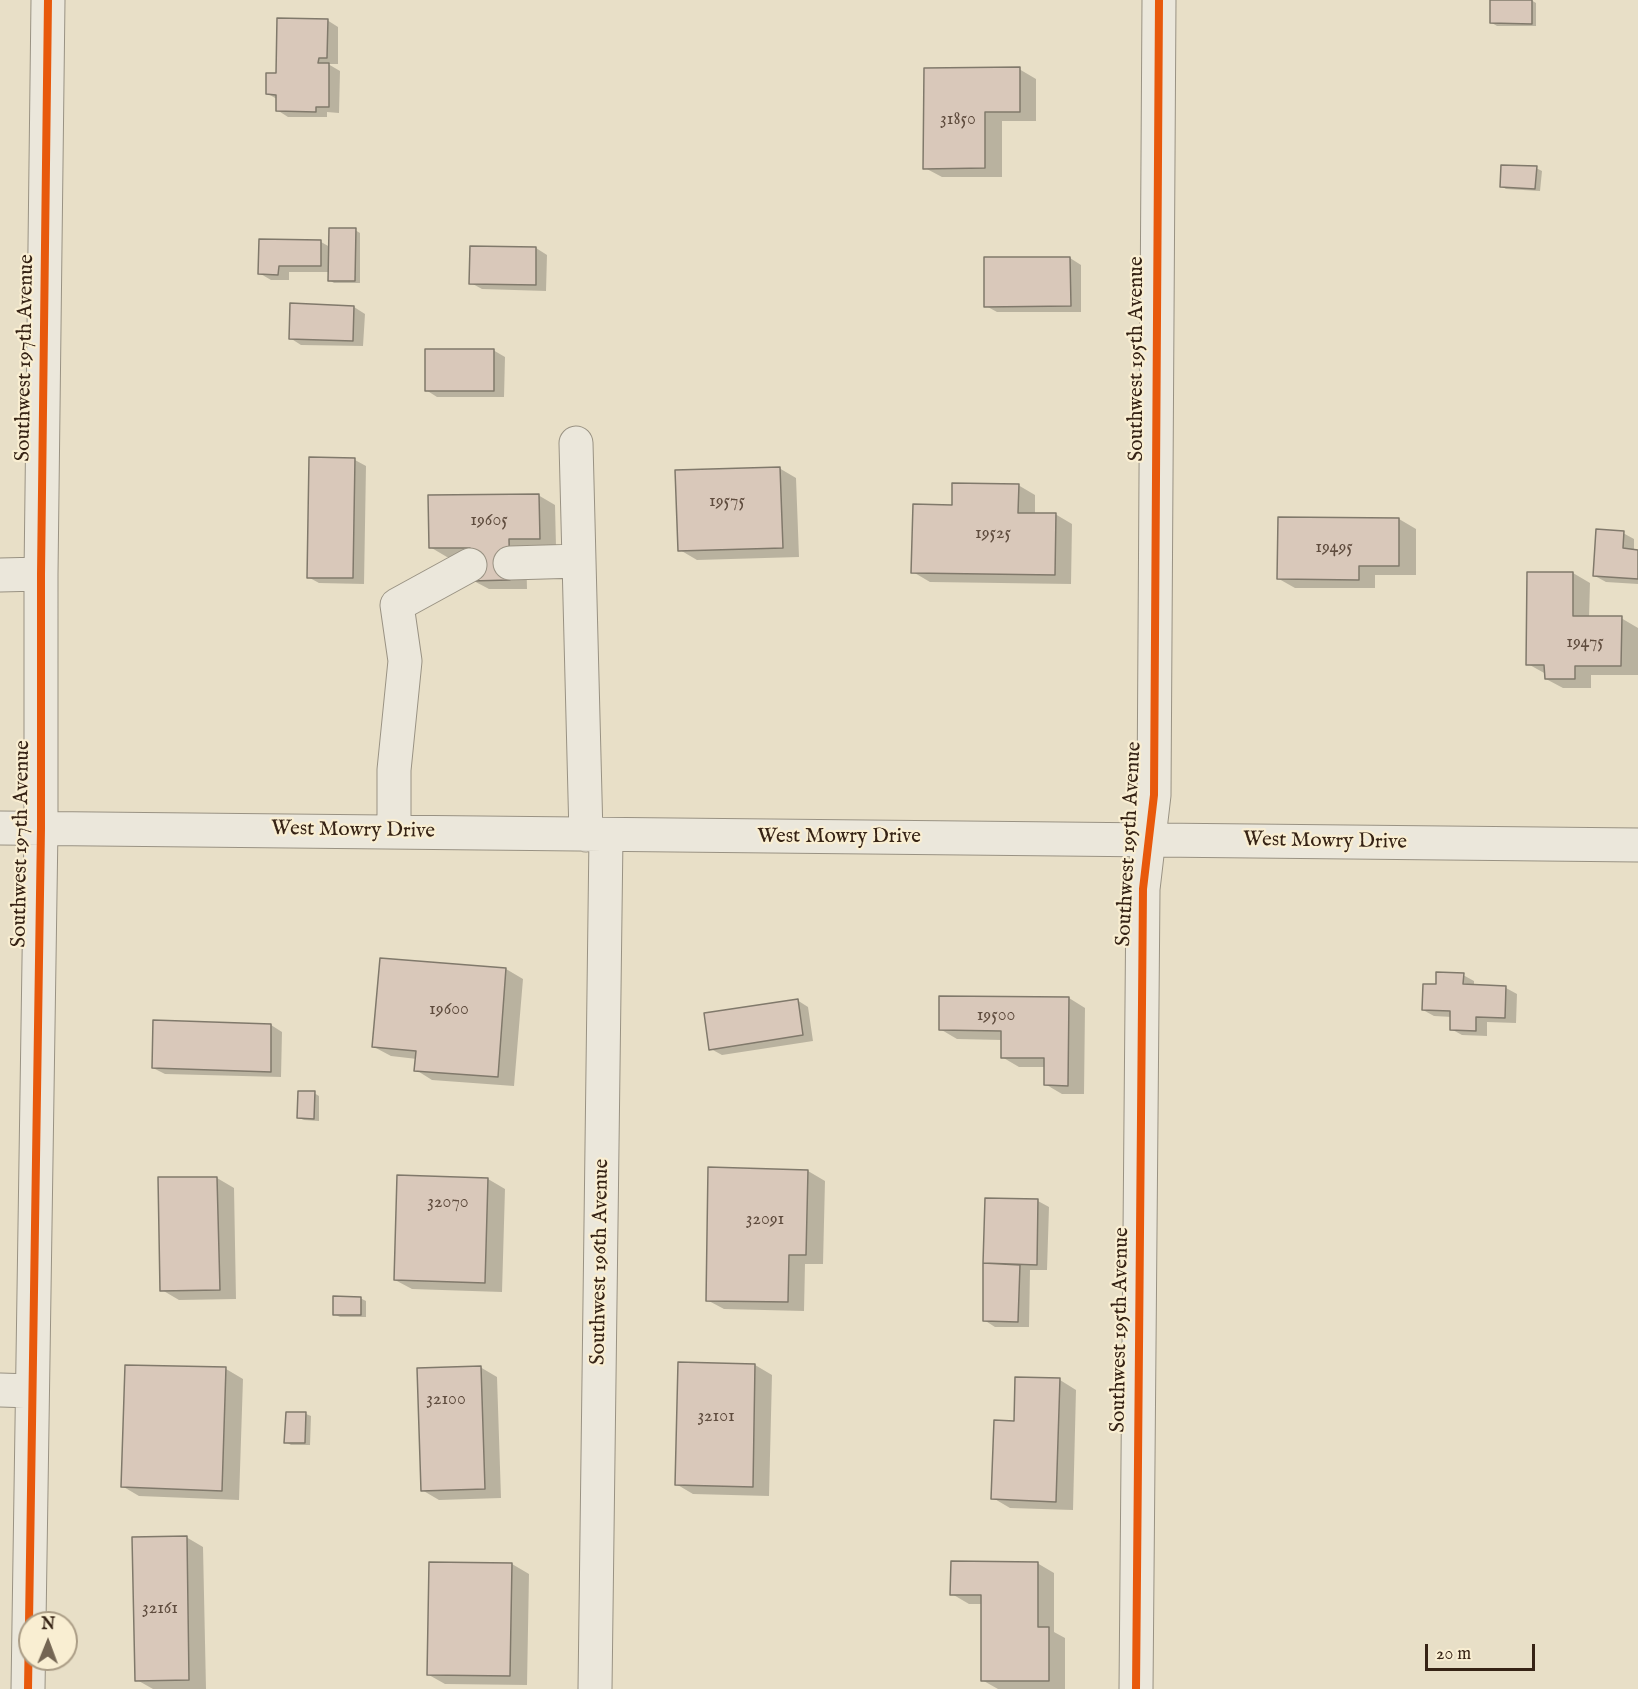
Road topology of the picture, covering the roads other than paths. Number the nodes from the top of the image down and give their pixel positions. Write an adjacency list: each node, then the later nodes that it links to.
1 (48, 0): 7 (street, Southwest 197th Avenue)
2 (1159, 0): 13 (street, Southwest 195th Avenue)
3 (576, 443): 4 (street, Southwest 196th Avenue)
4 (579, 561): 5 (street); 12 (street, Southwest 196th Avenue)
5 (510, 563)
6 (470, 565): 11 (street)
7 (41, 574): 8 (street); 10 (street, Southwest 197th Avenue)
8 (0, 575)
9 (0, 828): 10 (street, West Mowry Drive)
10 (41, 828): 11 (street, West Mowry Drive); 15 (street, Southwest 197th Avenue)
11 (394, 831): 12 (street, West Mowry Drive)
12 (596, 836): 13 (street, West Mowry Drive); 17 (street, Southwest 196th Avenue)
13 (1148, 840): 14 (street, West Mowry Drive); 18 (street, Southwest 195th Avenue)
14 (1638, 845)
15 (16, 1391): 16 (street, Southwest 197th Avenue)
16 (28, 1689)
17 (595, 1689)
18 (1136, 1689)

